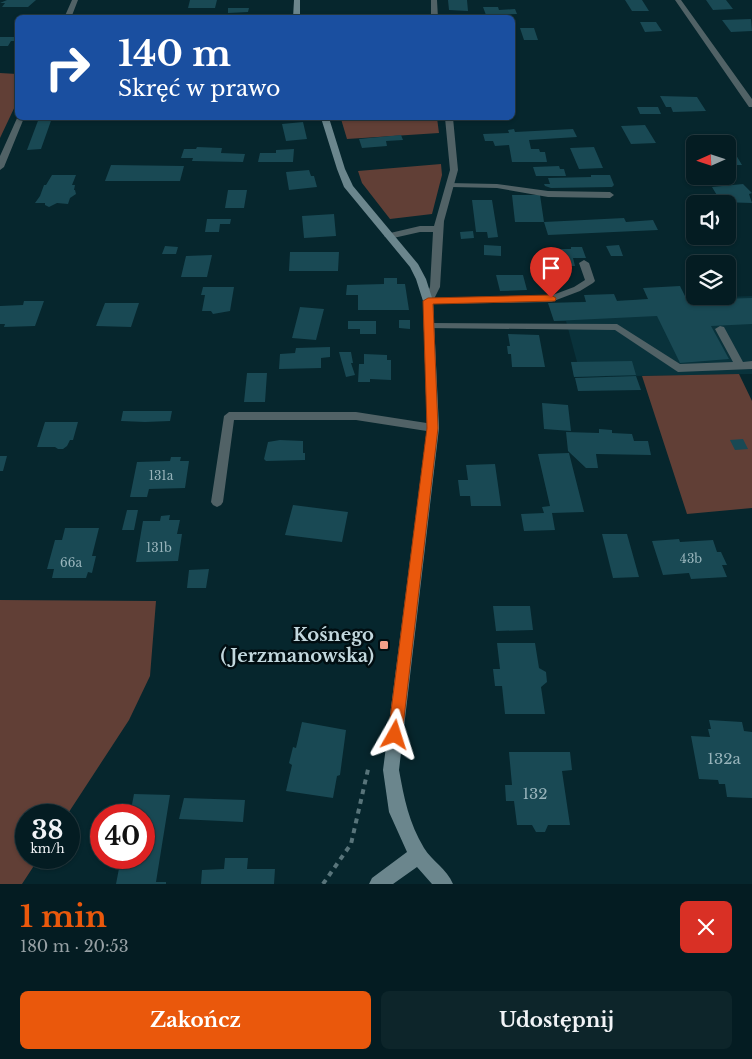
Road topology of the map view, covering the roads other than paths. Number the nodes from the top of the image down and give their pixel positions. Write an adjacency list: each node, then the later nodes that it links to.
1 (75, 0): 5 (street)
2 (297, 0): 6 (street)
3 (434, 0): 7 (street)
4 (678, 0): 8 (street)
5 (68, 15)
6 (296, 15)
7 (435, 15)
8 (752, 105)
9 (19, 120): 12 (street)
10 (326, 120): 16 (street)
11 (449, 120): 13 (street)
12 (0, 167)
13 (452, 185): 14 (lane); 15 (street)
14 (610, 195)
15 (439, 225): 16 (street); 18 (street)
16 (389, 236): 18 (street)
17 (584, 263): 18 (lane)
18 (428, 301): 19 (street)
19 (429, 326): 21 (lane); 23 (street)
20 (720, 328): 21 (lane)
21 (740, 365): 22 (lane)
22 (752, 365)
23 (432, 428): 24 (lane); 25 (street)
24 (217, 502)
25 (418, 855): 26 (street); 27 (street)
26 (378, 884)
27 (444, 884)

